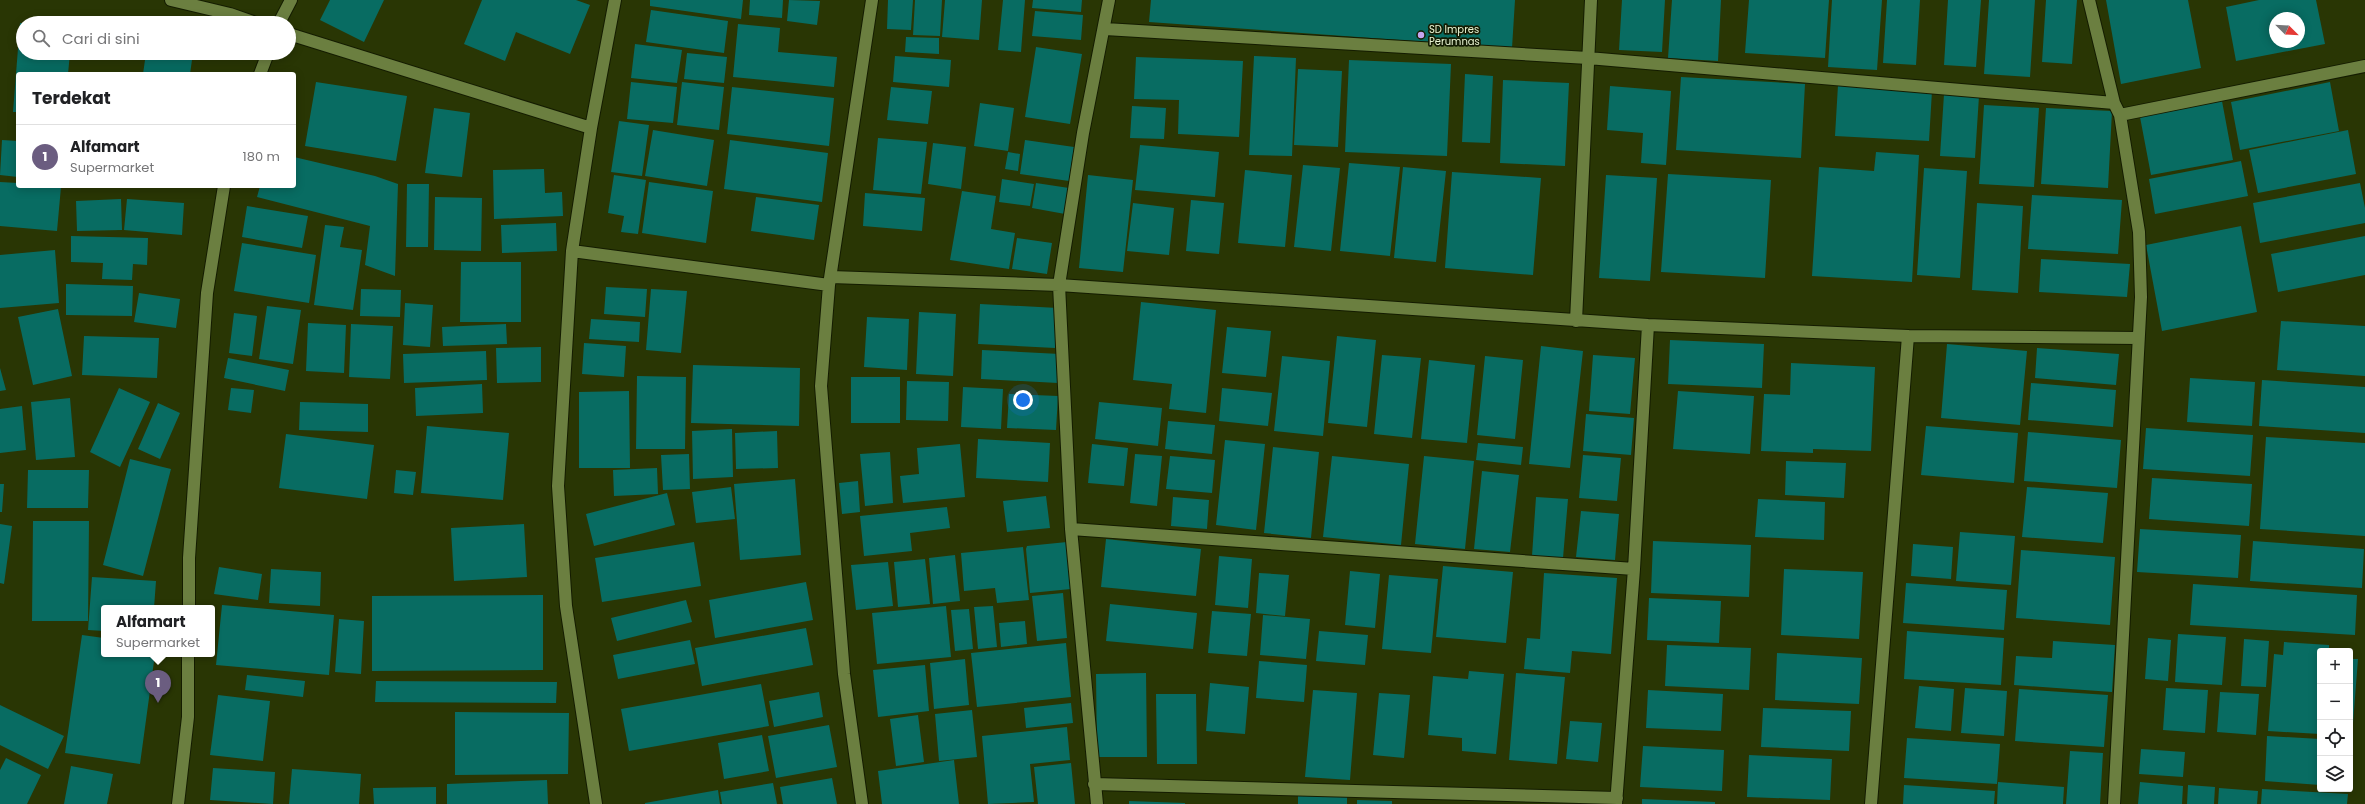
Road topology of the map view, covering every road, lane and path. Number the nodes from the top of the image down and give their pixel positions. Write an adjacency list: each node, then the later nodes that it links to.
1 (171, 0): 8 (street)
2 (291, 0): 9 (street)
3 (615, 0): 18 (street)
4 (872, 0): 21 (street)
5 (1109, 0): 10 (street)
6 (1590, 0): 12 (street)
7 (2089, 0): 16 (street)
8 (236, 16)
9 (283, 16)
10 (1105, 29): 12 (street); 22 (street)
11 (296, 36): 18 (street)
12 (1588, 58): 16 (street); 23 (street)
13 (265, 60): 15 (street)
14 (2365, 66): 17 (street)
15 (261, 72)
16 (2114, 103): 17 (street)
17 (2120, 115): 26 (street)
18 (591, 128): 20 (street)
19 (224, 188): 29 (street)
20 (572, 251): 21 (street); 34 (street)
21 (830, 281): 22 (street); 35 (street)
22 (1059, 285): 23 (street); 27 (street)
23 (1576, 321): 24 (street)
24 (1648, 325): 25 (street); 28 (street)
25 (1908, 336): 26 (street); 37 (street)
26 (2138, 338): 38 (street)
27 (1071, 529): 28 (street); 31 (street)
28 (1634, 569): 32 (street)
29 (189, 605)
30 (188, 657): 33 (street)
31 (1094, 784): 32 (street); 36 (street)
32 (1616, 801)
33 (178, 804)
34 (596, 804)
35 (862, 804)
36 (1097, 804)
37 (1871, 804)
38 (2114, 804)

